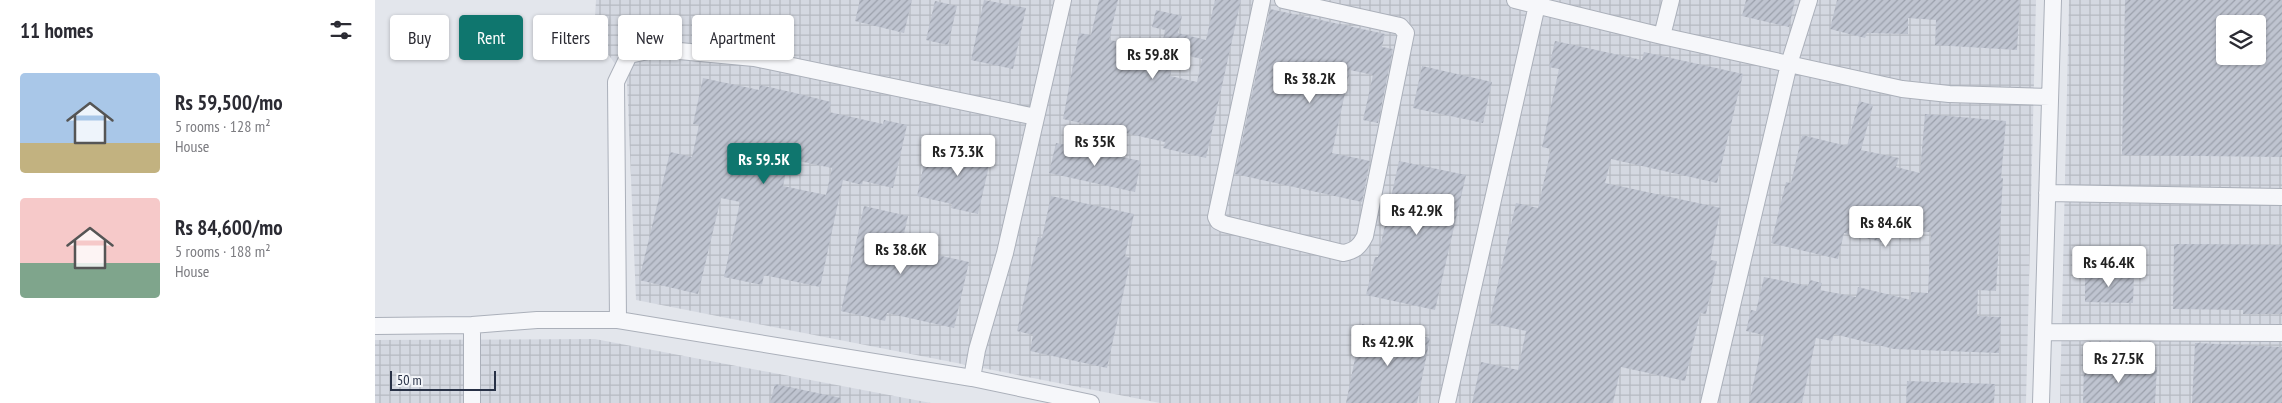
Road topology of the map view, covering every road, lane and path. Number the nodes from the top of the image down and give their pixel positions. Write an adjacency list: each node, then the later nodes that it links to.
1 (1063, 0): 12 (street)
2 (1262, 0): 3 (street)
3 (1283, 0)
4 (1515, 0): 8 (street)
5 (1671, 0): 9 (street)
6 (1809, 0): 10 (street)
7 (2053, 0): 11 (street)
8 (1537, 5): 9 (street); 23 (street)
9 (1662, 36): 10 (street)
10 (1789, 64): 11 (street); 24 (street)
11 (2050, 97): 13 (street)
12 (1036, 116): 15 (street); 20 (street)
13 (2047, 193): 14 (street); 18 (street)
14 (2282, 197)
15 (617, 320): 16 (street); 20 (street)
16 (472, 325): 17 (street); 21 (street)
17 (375, 326)
18 (2043, 332): 19 (street); 25 (street)
19 (2282, 333)
20 (972, 378): 22 (street)
21 (472, 403)
22 (1091, 403)
23 (1447, 403)
24 (1709, 403)
25 (2041, 403)

